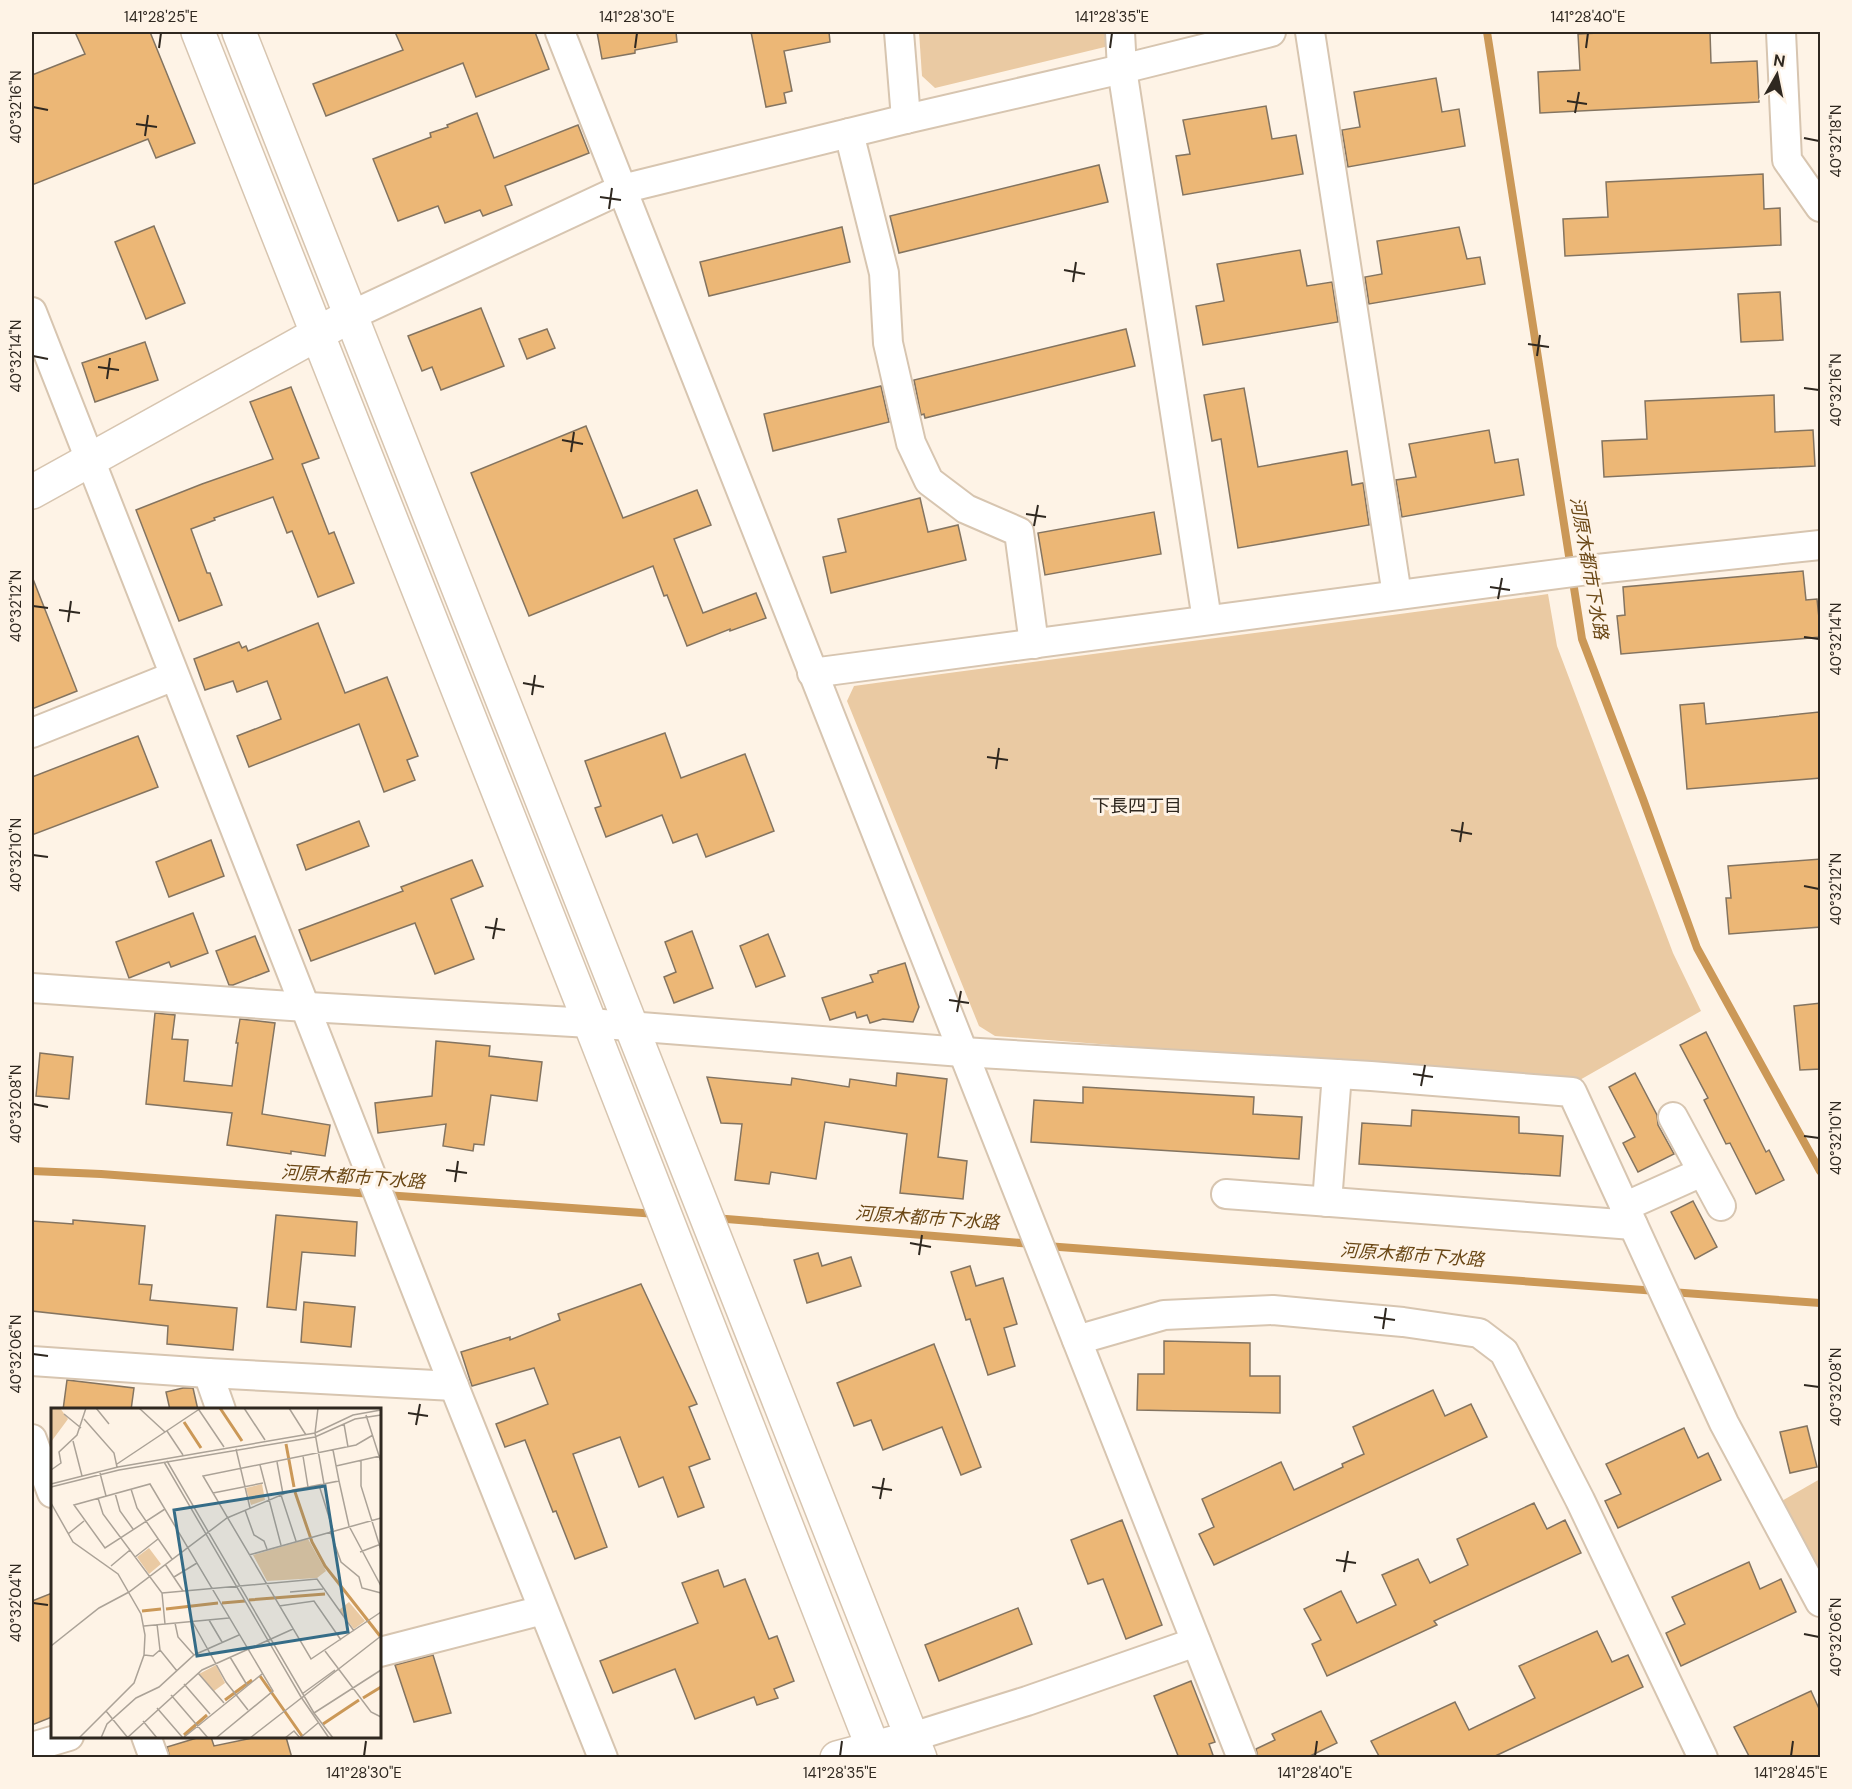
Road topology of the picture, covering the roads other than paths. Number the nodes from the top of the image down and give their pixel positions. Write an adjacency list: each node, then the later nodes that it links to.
1 (198, 32): 16 (street)
2 (239, 32): 15 (street)
3 (560, 32): 12 (street)
4 (899, 32): 10 (street)
5 (1120, 32): 9 (street)
6 (1271, 32): 9 (street)
7 (1310, 32): 20 (street)
8 (1782, 32): 13 (street)
9 (1122, 69): 10 (street); 21 (street)
10 (906, 119): 11 (street)
11 (849, 133): 12 (street); 22 (street)
12 (622, 189): 15 (street); 23 (street)
13 (1821, 207)
14 (32, 312): 17 (street)
15 (352, 315): 16 (street); 29 (street)
16 (317, 333): 17 (street); 28 (street)
17 (90, 460): 18 (street); 24 (street)
18 (32, 492)
19 (1821, 545): 20 (street)
20 (1397, 596): 21 (street)
21 (1208, 620): 22 (street)
22 (1034, 644): 23 (street)
23 (812, 672): 30 (street)
24 (174, 676): 25 (street); 27 (street)
25 (32, 733)
26 (32, 988): 27 (street)
27 (305, 1007): 28 (street); 41 (street)
28 (590, 1023): 29 (street); 53 (street)
29 (633, 1027): 30 (street); 52 (street)
30 (962, 1052): 31 (street); 38 (street)
31 (1337, 1074): 35 (street); 37 (street)
32 (1673, 1117): 33 (street)
33 (1702, 1172): 36 (street); 37 (street)
34 (1226, 1194): 35 (street)
35 (1327, 1202): 37 (street)
36 (1721, 1206)
37 (1629, 1216): 45 (street)
38 (1077, 1340): 47 (street); 58 (street)
39 (32, 1362): 40 (street)
40 (208, 1373): 41 (street); 42 (street)
41 (454, 1386): 46 (street)
42 (221, 1408)
43 (32, 1439): 44 (street)
44 (51, 1490)
45 (1821, 1602)
46 (543, 1610): 48 (street); 55 (street)
47 (1196, 1642): 52 (street); 57 (street)
48 (381, 1652)
49 (65, 1738): 51 (street)
50 (146, 1738): 54 (street)
51 (32, 1747)
52 (916, 1747): 53 (street)
53 (875, 1753): 56 (street)
54 (154, 1758)
55 (603, 1758)
56 (837, 1758)
57 (1242, 1758)
58 (1703, 1758)

